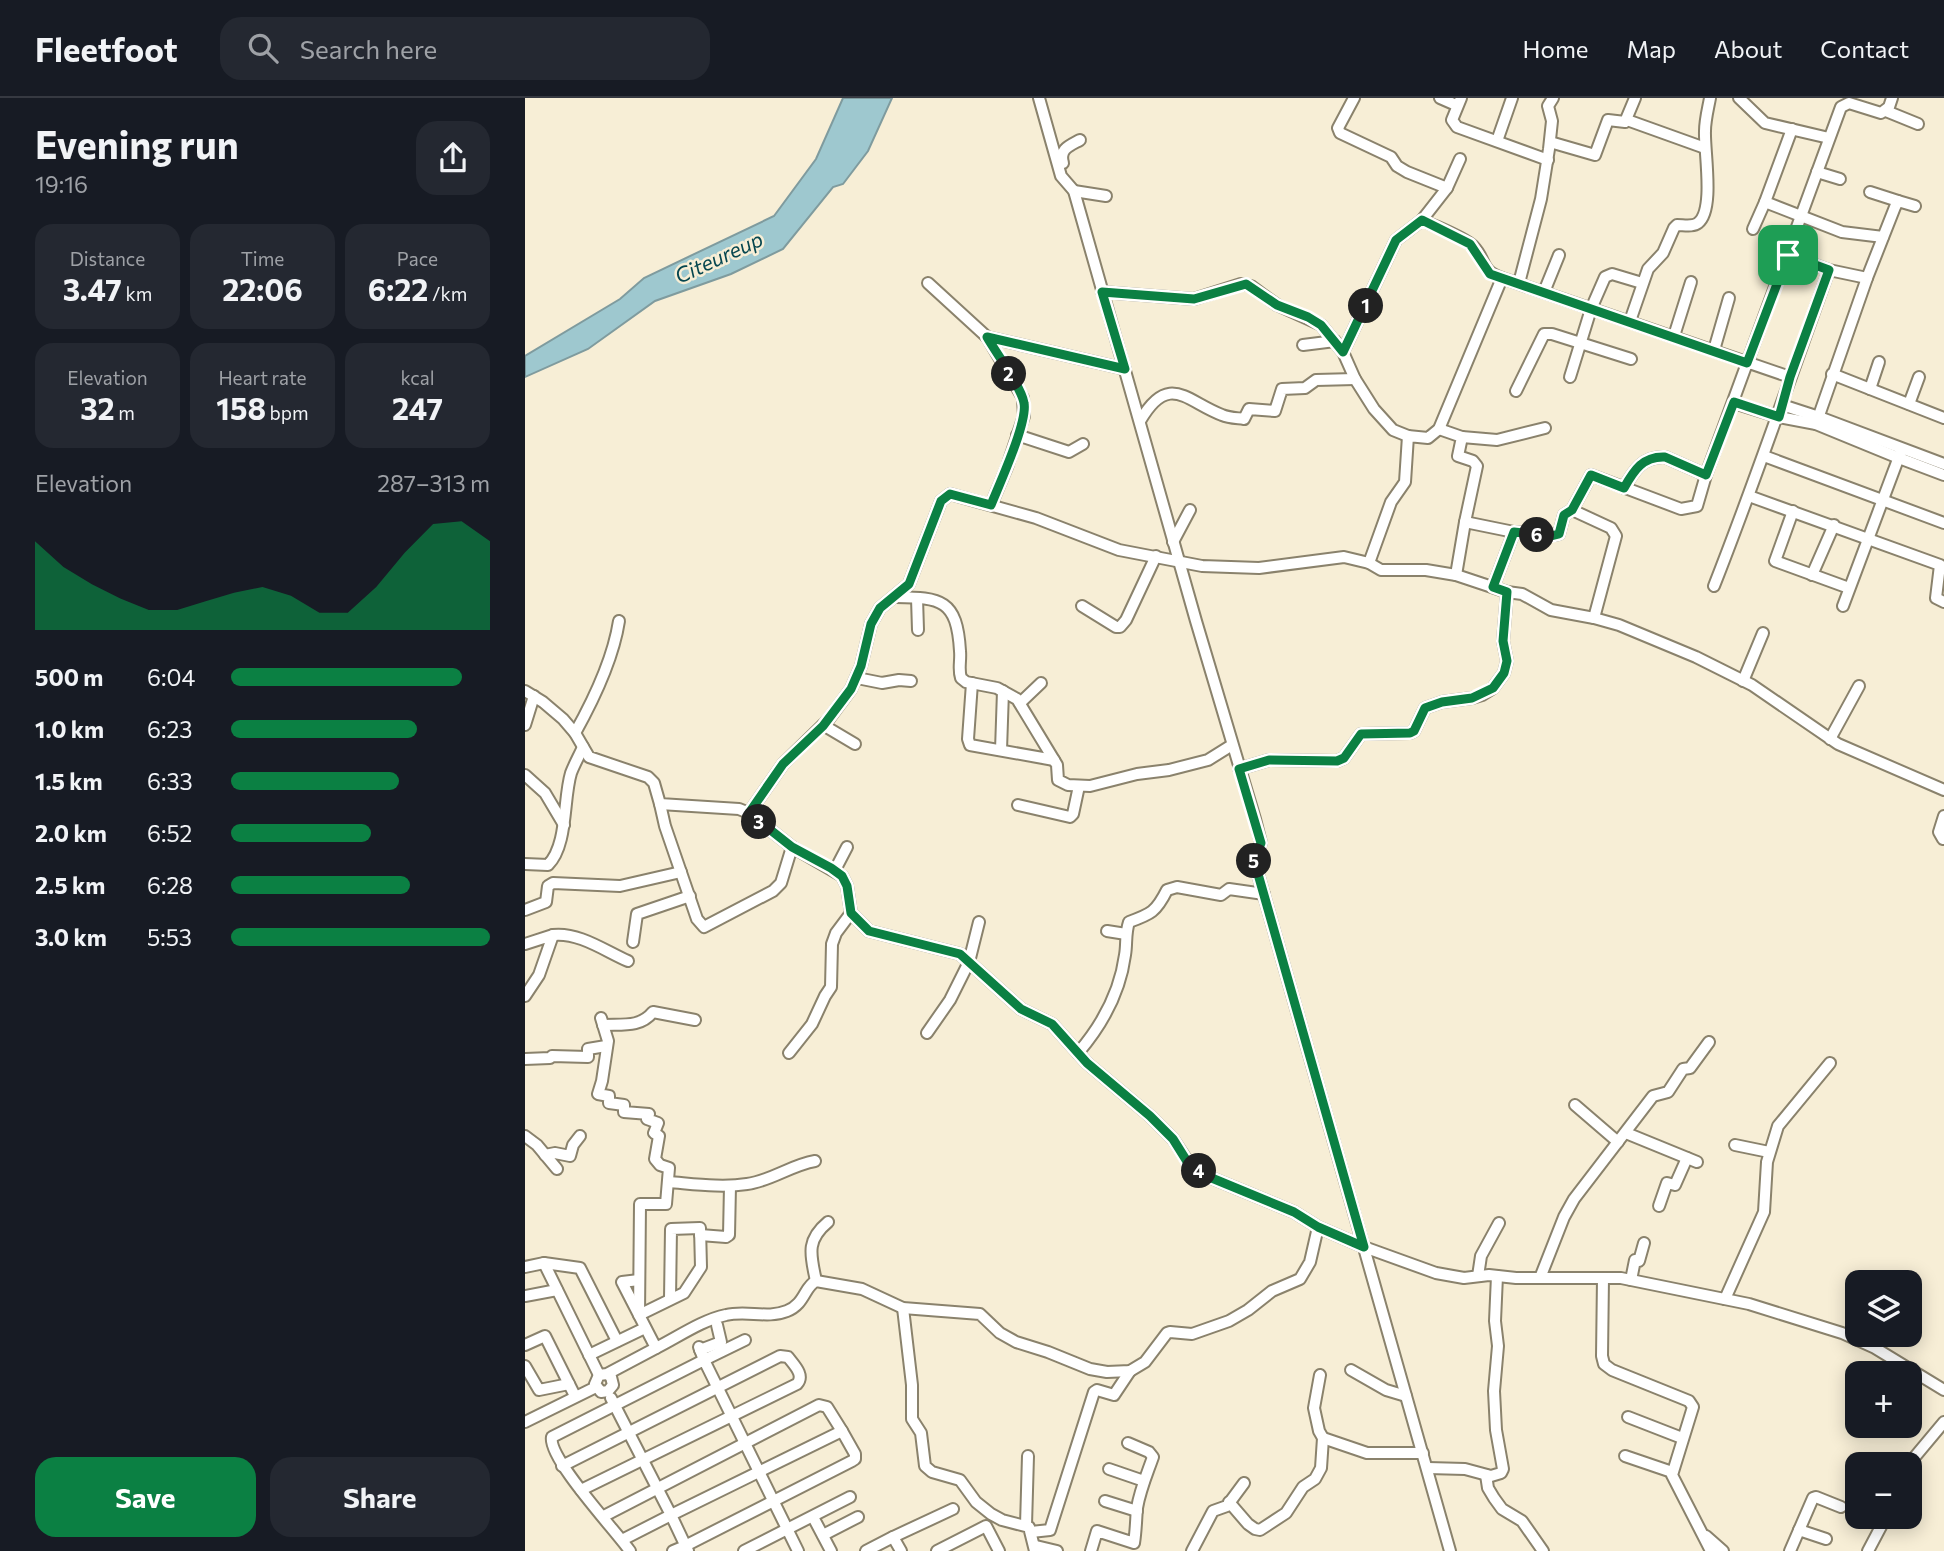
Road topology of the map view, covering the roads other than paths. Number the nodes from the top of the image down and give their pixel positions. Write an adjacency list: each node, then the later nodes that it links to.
1 (1039, 98): 24 (street)
2 (1353, 98): 25 (street)
3 (1440, 98): 10 (street)
4 (1512, 98): 17 (street)
5 (1553, 98): 18 (street)
6 (1635, 98): 12 (street)
7 (1710, 98): 19 (street)
8 (1739, 98): 14 (street)
9 (1892, 98): 11 (street)
10 (1459, 102): 17 (street)
11 (1886, 111): 13 (street); 15 (street)
12 (1627, 120): 18 (street); 19 (street)
13 (1919, 124)
14 (1792, 129): 15 (street); 29 (street)
15 (1829, 138): 22 (street)
16 (1080, 140): 24 (street)
17 (1497, 141): 21 (street)
18 (1550, 142): 21 (street)
19 (1705, 148): 43 (street)
20 (1460, 159): 25 (street)
21 (1548, 160): 42 (street)
22 (1817, 172): 23 (street); 31 (street)
23 (1840, 179)
24 (1072, 188): 27 (street); 44 (street)
25 (1447, 188): 32 (street)
26 (1870, 192): 28 (street)
27 (1107, 196)
28 (1898, 201): 30 (street); 34 (street)
29 (1765, 202): 31 (street); 33 (street)
30 (1915, 206)
31 (1802, 216): 34 (street); 36 (street)
32 (1422, 220): 38 (street); 55 (street)
33 (1753, 229)
34 (1883, 237): 39 (street)
35 (1559, 255): 45 (street)
36 (1788, 255): 37 (street); 58 (street)
37 (1829, 270): 39 (street); 62 (street)
38 (1502, 278): 42 (street); 75 (street)
39 (1867, 278): 60 (street)
40 (1691, 282): 49 (street)
41 (928, 283): 50 (street)
42 (1519, 283): 45 (street)
43 (1642, 283): 47 (street); 48 (street)
44 (1102, 292): 51 (street); 59 (street)
45 (1544, 292): 47 (street)
46 (1729, 298): 54 (street)
47 (1591, 309): 48 (street); 52 (street)
48 (1630, 321): 49 (street)
49 (1674, 336): 54 (street)
50 (987, 337): 59 (street); 76 (street)
51 (1335, 341): 53 (street); 55 (street)
52 (1581, 344): 56 (street); 61 (street); 66 (street)
53 (1303, 345)
54 (1714, 350): 58 (street)
55 (1343, 352): 64 (street)
56 (1631, 359)
57 (1879, 362): 65 (street)
58 (1747, 363): 62 (street); 67 (street)
59 (1125, 369): 73 (street)
60 (1832, 374): 65 (street); 72 (street)
61 (1570, 377)
62 (1790, 377): 69 (street)
63 (1919, 377): 68 (street)
64 (1355, 379): 73 (street); 77 (street)
65 (1870, 389): 68 (street)
66 (1516, 391)
67 (1734, 402): 70 (street); 83 (street)
68 (1909, 404): 71 (street)
69 (1782, 405): 70 (street); 72 (street)
70 (1779, 417): 72 (street); 81 (street)
71 (1944, 418)
72 (1818, 420): 80 (street)
73 (1140, 421): 97 (street)
74 (1545, 428): 78 (street)
75 (1439, 429): 77 (street); 78 (street)
76 (1017, 435): 79 (street); 88 (street)
77 (1408, 436): 100 (street)
78 (1462, 437): 92 (street)
79 (1083, 444)
80 (1901, 453): 82 (street); 84 (street); 87 (street)
81 (1764, 456): 86 (street); 87 (street)
82 (1944, 464)
83 (1706, 475): 85 (street); 85 (street)
84 (1944, 475)
85 (1624, 488): 90 (street)
86 (1749, 496): 91 (street); 103 (street)
87 (1882, 499): 93 (street); 96 (street)
88 (991, 505): 98 (street); 107 (street)
89 (1190, 510): 97 (street)
90 (1572, 510): 95 (street); 112 (street)
91 (1793, 511): 94 (street); 102 (street)
92 (1465, 522): 95 (street); 101 (street)
93 (1944, 523)
94 (1834, 525): 96 (street); 102 (street)
95 (1514, 532): 104 (street)
96 (1869, 538): 105 (street); 109 (street)
97 (1173, 542): 99 (street)
98 (1156, 556): 99 (street); 110 (street)
99 (1179, 561): 100 (street); 130 (street)
100 (1369, 563): 101 (street)
101 (1457, 575): 104 (street)
102 (1812, 575): 105 (street)
103 (1714, 586)
104 (1493, 587): 106 (street)
105 (1849, 588): 111 (street)
106 (1507, 592): 112 (street); 134 (street)
107 (896, 597): 108 (street); 116 (street)
108 (917, 598): 114 (street); 119 (street)
109 (1944, 602)
110 (1082, 606)
111 (1843, 606)
112 (1594, 618): 118 (street)
113 (619, 621): 127 (street)
114 (918, 630)
115 (1763, 633): 118 (street)
116 (857, 678): 117 (street); 126 (street)
117 (911, 681)
118 (1743, 681): 128 (street)
119 (972, 683): 122 (street); 132 (street)
120 (1041, 683): 124 (street)
121 (1859, 686): 128 (street)
122 (1003, 691): 124 (street); 132 (street)
123 (529, 693): 125 (street); 127 (street)
124 (1020, 703): 133 (street)
125 (525, 724)
126 (823, 726): 129 (street); 140 (street)
127 (575, 733): 131 (street)
128 (1830, 739): 137 (street)
129 (855, 744)
130 (1232, 745): 134 (street); 136 (street)
131 (583, 747): 138 (street); 142 (street)
132 (1001, 750): 133 (street)
133 (1054, 760): 136 (street)
134 (1239, 769): 151 (street)
135 (525, 775): 142 (street)
136 (1079, 786): 139 (street)
137 (1944, 790)
138 (660, 804): 140 (street); 149 (street)
139 (1018, 805)
140 (749, 813): 144 (street)
141 (1944, 816): 143 (street)
142 (564, 825): 147 (street)
143 (1943, 839)
144 (792, 847): 148 (street); 152 (street)
145 (847, 847): 148 (street)
146 (525, 864): 147 (street)
147 (548, 866): 150 (street)
148 (835, 870): 154 (street)
149 (681, 872): 150 (street); 152 (street)
150 (550, 884): 153 (street)
151 (1264, 894): 157 (street); 190 (street)
152 (690, 897): 159 (street)
153 (525, 910)
154 (851, 913): 162 (street); 168 (street)
155 (979, 922): 162 (street)
156 (1107, 931): 157 (street)
157 (1126, 934): 169 (street)
158 (553, 935): 160 (street); 161 (street); 163 (street)
159 (633, 942)
160 (525, 944)
161 (628, 961)
162 (969, 962): 165 (street); 169 (street)
163 (525, 996)
164 (695, 1020): 167 (street)
165 (927, 1033)
166 (1709, 1042): 173 (street)
167 (607, 1046): 170 (street); 182 (street)
168 (789, 1053)
169 (1078, 1054): 187 (street)
170 (525, 1059)
171 (1830, 1063): 178 (street)
172 (1575, 1105): 176 (street)
173 (1626, 1133): 176 (street); 184 (street)
174 (525, 1136): 179 (street)
175 (580, 1136): 179 (street)
176 (1618, 1142): 195 (street)
177 (1735, 1145): 178 (street)
178 (1769, 1152): 203 (street)
179 (545, 1155): 181 (street)
180 (815, 1161): 183 (street)
181 (557, 1169)
182 (669, 1182): 183 (street); 197 (street)
183 (730, 1186): 188 (street)
184 (1658, 1206)
185 (828, 1222): 199 (street)
186 (1499, 1223): 193 (street)
187 (1318, 1227): 190 (street); 216 (street)
188 (700, 1235): 202 (street); 202 (street)
189 (1644, 1243): 198 (street)
190 (1364, 1247): 193 (street); 225 (street)
191 (544, 1263): 192 (street); 200 (street); 209 (street)
192 (525, 1267)
193 (1478, 1276): 194 (street)
194 (1497, 1276): 195 (street); 247 (street)
195 (1540, 1278): 196 (street)
196 (1603, 1278): 198 (street); 234 (street)
197 (639, 1280): 205 (street); 205 (street)
198 (1631, 1280): 203 (street)
199 (816, 1281): 204 (street); 211 (street)
200 (557, 1290): 201 (street); 213 (street)
201 (525, 1296)
202 (670, 1299): 205 (street)
203 (1725, 1299): 222 (street)
204 (903, 1308): 216 (street); 263 (street)
205 (639, 1315): 207 (street)
206 (717, 1325): 212 (street)
207 (646, 1328): 209 (street); 211 (street)
208 (745, 1340): 212 (street)
209 (617, 1341): 213 (street)
210 (525, 1345): 219 (street)
211 (656, 1348): 217 (street)
212 (701, 1352): 221 (street); 226 (street)
213 (589, 1354): 217 (street)
214 (525, 1366): 219 (street)
215 (1351, 1370): 225 (street)
216 (1130, 1371): 263 (street)
217 (603, 1375): 220 (street); 223 (street)
218 (1320, 1375): 233 (street)
219 (569, 1384): 224 (street)
220 (596, 1387): 223 (street); 224 (street)
221 (718, 1388): 227 (street); 227 (street); 232 (street)
222 (1944, 1390)
223 (608, 1391): 226 (street)
224 (575, 1396): 229 (street)
225 (1406, 1396): 238 (street)
226 (614, 1404): 232 (street); 242 (street)
227 (733, 1416): 236 (street); 241 (street)
228 (1628, 1417): 234 (street)
229 (525, 1422)
230 (1944, 1422): 237 (street)
231 (842, 1431): 236 (street); 245 (street); 253 (street)
232 (629, 1432): 241 (street); 242 (street)
233 (1323, 1438): 238 (street); 255 (street)
234 (1682, 1438): 246 (street)
235 (1128, 1443): 248 (street)
236 (747, 1444): 245 (street); 250 (street)
237 (1919, 1452)
238 (1423, 1453): 243 (street)
239 (1028, 1456): 263 (street)
240 (1625, 1456): 246 (street)
241 (643, 1460): 250 (street); 251 (street)
242 (562, 1466): 251 (street)
243 (1428, 1468): 247 (street); 288 (street)
244 (1109, 1469): 248 (street)
245 (760, 1472): 253 (street); 259 (street)
246 (1672, 1472): 267 (street)
247 (1486, 1475): 289 (street)
248 (1144, 1481): 258 (street)
249 (1244, 1483): 255 (street)
250 (658, 1488): 259 (street); 260 (street)
251 (581, 1490): 260 (street)
252 (850, 1497): 261 (street)
253 (773, 1500): 264 (street); 274 (street)
254 (1105, 1500): 258 (street)
255 (1229, 1502): 287 (street)
256 (1841, 1507): 266 (street)
257 (953, 1509): 269 (street)
258 (1137, 1511): 273 (street)
259 (671, 1515): 271 (street); 274 (street)
260 (604, 1516): 271 (street)
261 (813, 1517): 264 (street); 268 (street)
262 (858, 1517): 268 (street)
263 (1029, 1528): 275 (street)
264 (788, 1529): 272 (street); 279 (street)
265 (1880, 1529): 293 (street)
266 (1799, 1530): 270 (street); 292 (street)
267 (1701, 1532): 290 (street); 291 (street)
268 (823, 1535): 280 (street)
269 (893, 1537): 281 (street); 282 (street)
270 (1826, 1539)
271 (622, 1540): 276 (street)
272 (763, 1547): 278 (street)
273 (1135, 1547): 286 (street)
274 (686, 1548): 277 (street)
275 (1035, 1549): 285 (street)
276 (630, 1551)
277 (673, 1551)
278 (744, 1551)
279 (798, 1551)
280 (831, 1551)
281 (866, 1551)
282 (901, 1551)
283 (937, 1551): 284 (street)
284 (999, 1551)
285 (1057, 1551)
286 (1091, 1551)
287 (1192, 1551)
288 (1450, 1551)
289 (1543, 1551)
290 (1711, 1551)
291 (1723, 1551)
292 (1790, 1551)
293 (1868, 1551)

